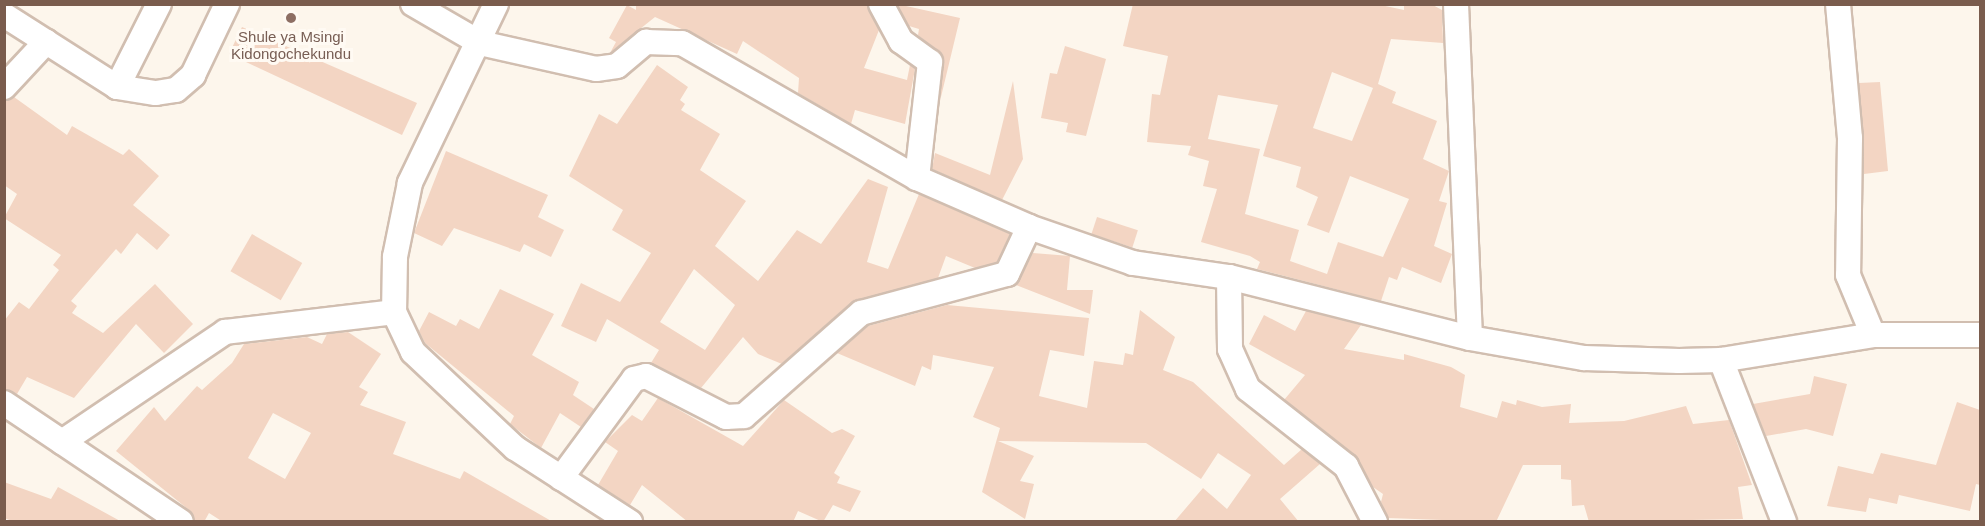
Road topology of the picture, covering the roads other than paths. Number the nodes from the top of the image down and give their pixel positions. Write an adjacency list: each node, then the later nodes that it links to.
1 (159, 4): 12 (street)
2 (226, 4): 12 (street)
3 (413, 4): 10 (street)
4 (495, 4): 10 (street)
5 (881, 4): 13 (street)
6 (1456, 4): 19 (street)
7 (1838, 4): 17 (street)
8 (4, 15): 9 (street)
9 (46, 42): 11 (street); 12 (street)
10 (480, 43): 13 (street); 16 (street)
11 (4, 87)
12 (117, 87)
13 (917, 178): 14 (street)
14 (1029, 227): 15 (street); 23 (street)
15 (1228, 277): 19 (street); 26 (street)
16 (394, 312): 22 (street); 23 (street)
17 (1873, 335): 18 (street); 20 (street)
18 (1980, 335)
19 (1470, 338): 20 (street)
20 (1720, 360): 27 (street)
21 (4, 403): 22 (street)
22 (62, 442): 24 (street)
23 (561, 478): 25 (street)
24 (174, 520)
25 (630, 522)
26 (1375, 522)
27 (1784, 522)

